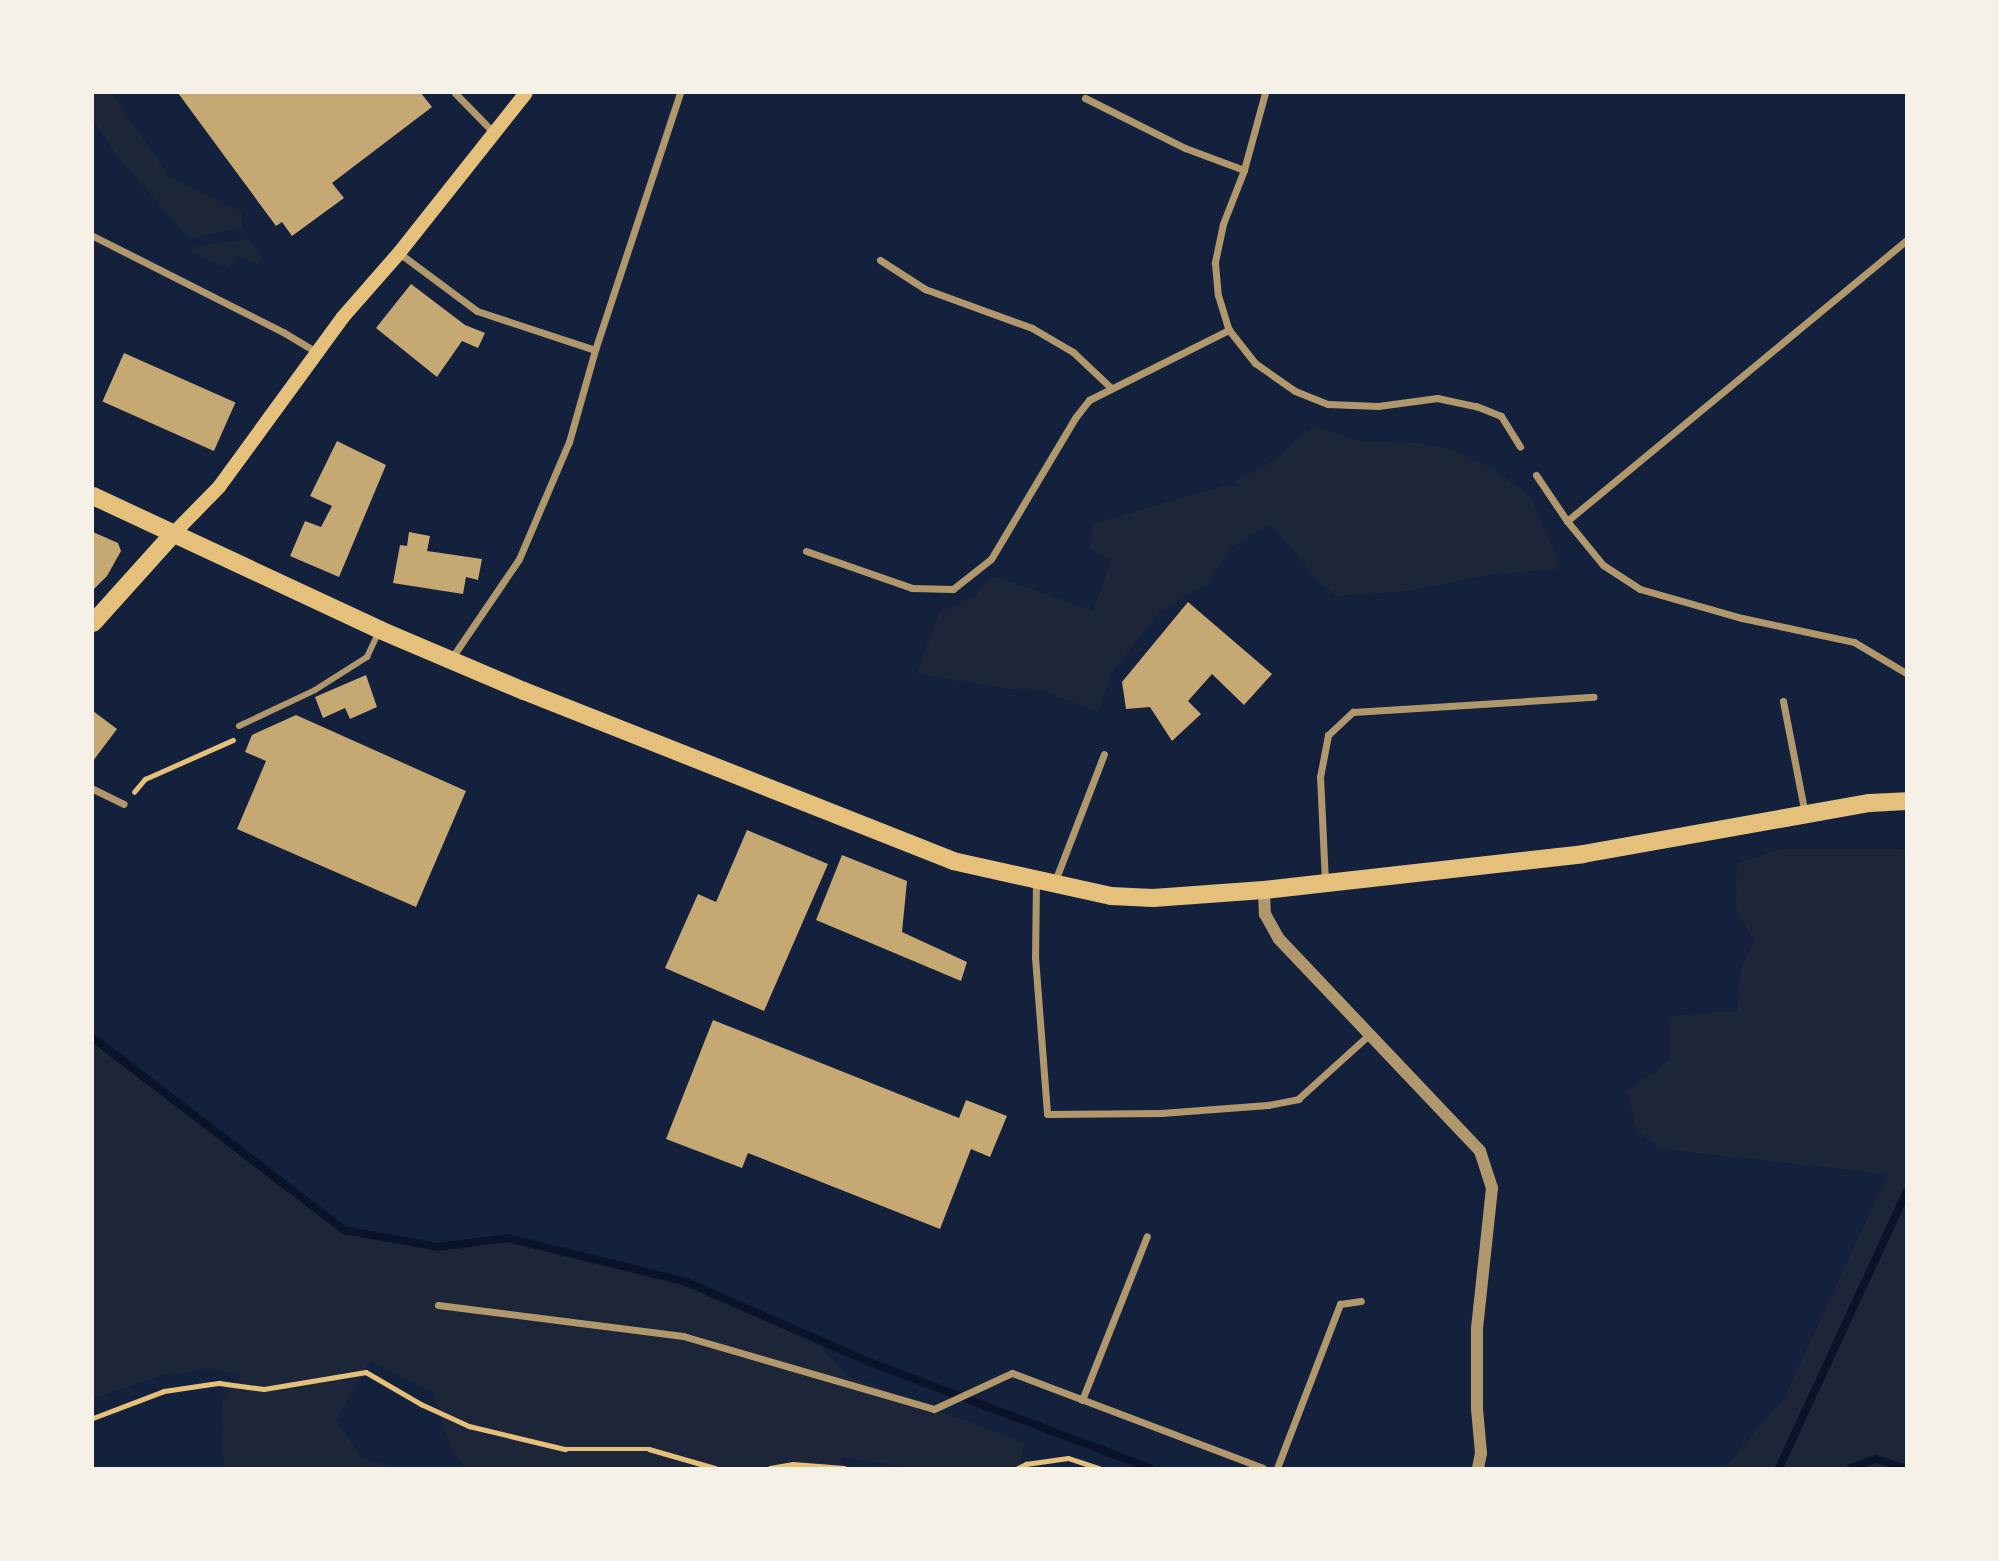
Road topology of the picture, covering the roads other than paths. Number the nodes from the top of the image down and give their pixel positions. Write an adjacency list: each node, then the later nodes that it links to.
1 (455, 93): 6 (street)
2 (526, 93): 6 (main road)
3 (680, 93): 13 (street)
4 (1265, 93): 7 (street)
5 (1085, 98): 7 (street)
6 (493, 132): 10 (main road)
7 (1244, 170): 12 (street)
8 (93, 236): 14 (street)
9 (1906, 241): 19 (street)
10 (399, 253): 13 (street); 14 (main road)
11 (880, 260): 15 (street)
12 (1229, 330): 15 (street); 16 (street)
13 (595, 350): 24 (street)
14 (316, 352): 20 (main road)
15 (1110, 387): 21 (street)
16 (1520, 446)
17 (1536, 475): 19 (street)
18 (93, 496): 20 (main road)
19 (1567, 521): 25 (street)
20 (173, 534): 22 (main road); 23 (main road)
21 (806, 551)
22 (93, 623)
23 (380, 630): 24 (main road); 28 (street)
24 (450, 659): 34 (main road)
25 (1906, 673)
26 (1594, 697): 35 (street)
27 (1783, 701): 33 (street)
28 (239, 726)
29 (1104, 754): 34 (street)
30 (93, 789): 32 (street)
31 (1906, 801): 33 (main road)
32 (124, 804)
33 (1805, 815): 35 (main road)
34 (1045, 882): 36 (main road); 37 (street)
35 (1325, 883): 36 (main road)
36 (1264, 890): 37 (street)
37 (1370, 1033): 44 (street)
38 (1147, 1236): 41 (street)
39 (1361, 1301): 43 (street)
40 (438, 1305): 41 (street)
41 (1082, 1400): 42 (street)
42 (1263, 1468)
43 (1277, 1468)
44 (1478, 1468)

